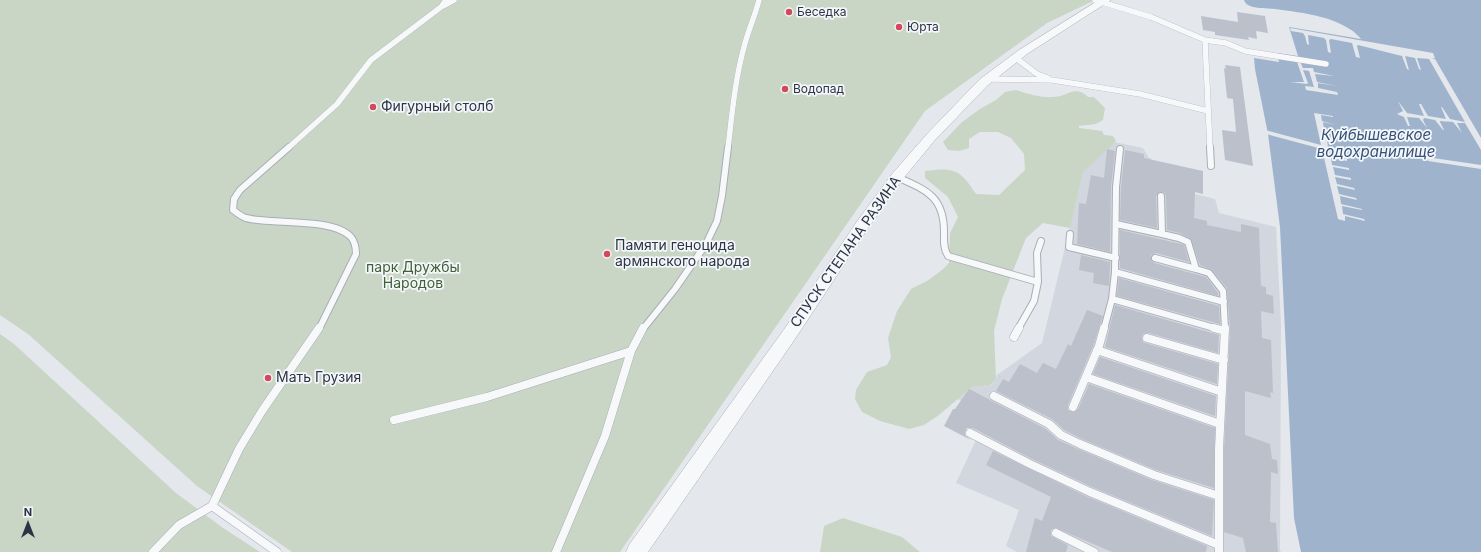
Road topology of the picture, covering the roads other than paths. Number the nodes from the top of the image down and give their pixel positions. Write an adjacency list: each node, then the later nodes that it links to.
1 (446, 0): 5 (lane)
2 (454, 0): 5 (lane)
3 (759, 0): 31 (lane)
4 (1101, 1): 6 (lane); 7 (street, СПУСК СТЕПАНА РАЗИНА)
5 (442, 7): 41 (lane)
6 (1206, 40): 8 (lane); 11 (lane)
7 (1016, 58): 9 (street, СПУСК СТЕПАНА РАЗИНА); 10 (lane)
8 (1326, 64)
9 (988, 79): 10 (lane); 14 (street, СПУСК СТЕПАНА РАЗИНА)
10 (1052, 80): 11 (lane)
11 (1208, 111): 13 (lane)
12 (1120, 149): 16 (lane)
13 (1210, 166)
14 (898, 177): 24 (lane); 47 (street, СПУСК СТЕПАНА РАЗИНА)
15 (1161, 196): 18 (lane)
16 (1116, 224): 18 (lane); 20 (lane)
17 (1070, 234): 20 (lane)
18 (1162, 234): 22 (lane)
19 (1041, 241): 24 (lane)
20 (1116, 258): 23 (lane)
21 (1155, 258): 22 (lane)
22 (1196, 269): 26 (lane)
23 (1115, 272): 25 (lane); 26 (lane)
24 (1038, 282): 28 (lane)
25 (1112, 299): 27 (lane); 30 (lane)
26 (1224, 302): 27 (lane)
27 (1225, 331): 32 (lane)
28 (1014, 337)
29 (1147, 338): 32 (lane)
30 (1097, 350): 33 (lane); 34 (lane)
31 (631, 351): 37 (lane); 46 (lane)
32 (1224, 360): 34 (lane)
33 (1086, 377): 36 (lane); 38 (lane)
34 (1222, 392): 38 (lane)
35 (994, 396): 40 (lane)
36 (1073, 407)
37 (394, 420)
38 (1220, 424): 40 (lane)
39 (970, 433): 43 (lane)
40 (1219, 496): 43 (lane)
41 (212, 506): 44 (lane); 45 (lane)
42 (1056, 533): 48 (lane)
43 (1219, 548)
44 (153, 552)
45 (277, 552)
46 (556, 552)
47 (636, 552)
48 (1094, 552)

